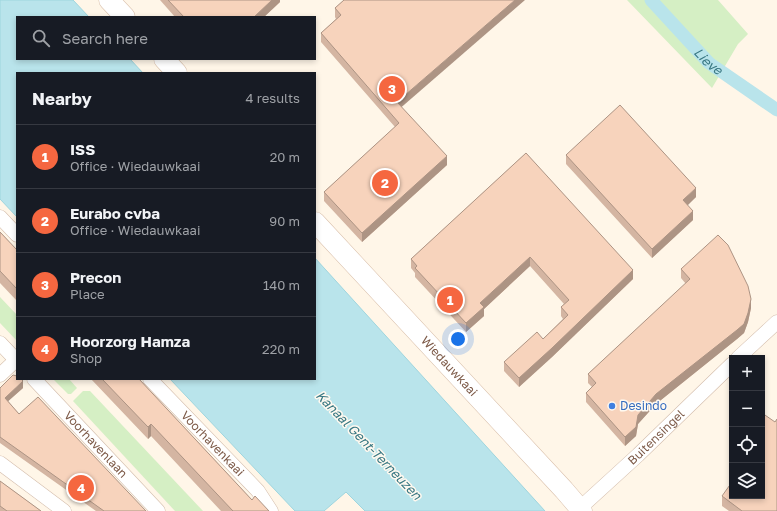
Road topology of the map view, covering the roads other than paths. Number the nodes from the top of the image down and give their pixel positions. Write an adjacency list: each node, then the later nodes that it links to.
1 (109, 0): 2 (main road)
2 (124, 16)
3 (165, 60): 4 (main road)
4 (176, 72)
5 (0, 217): 7 (street)
6 (316, 223): 18 (main road, Wiedauwkaai)
7 (16, 234)
8 (777, 322): 10 (street)
9 (0, 343): 11 (street)
10 (741, 355)
11 (16, 359)
12 (16, 361): 14 (street)
13 (729, 367): 18 (street, Buitensingel)
14 (0, 375)
15 (35, 380): 20 (street, Voorhavenlaan)
16 (151, 380): 21 (street, Voorhavenkaai)
17 (0, 463): 19 (street)
18 (581, 510)
19 (64, 511)
20 (158, 511)
21 (271, 511)

